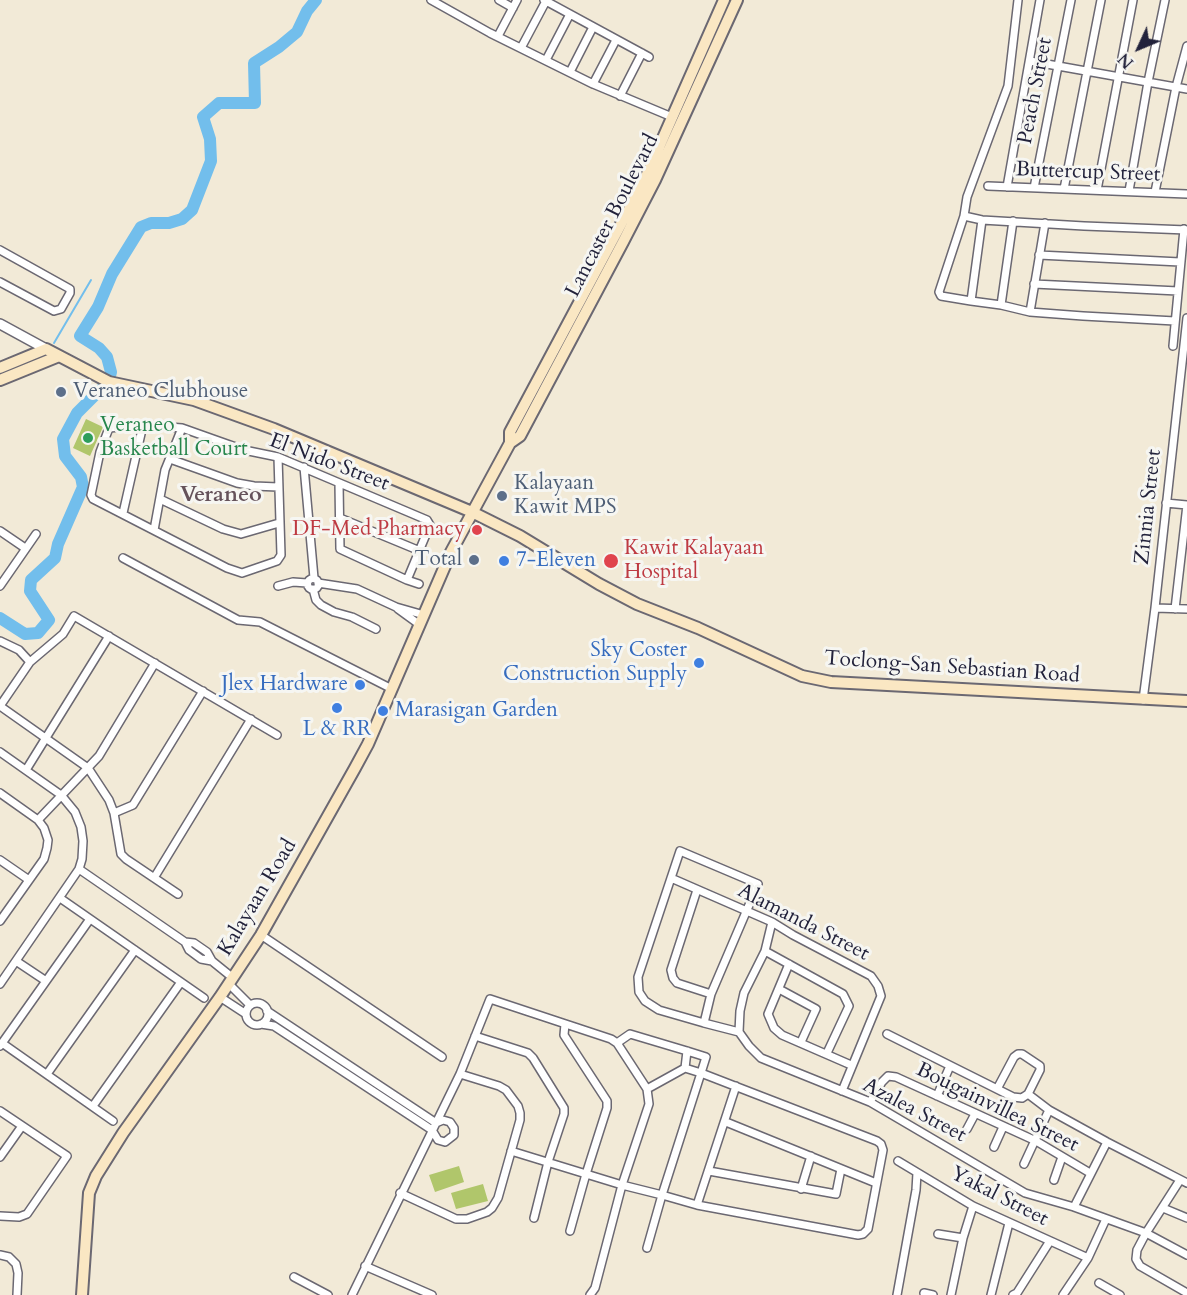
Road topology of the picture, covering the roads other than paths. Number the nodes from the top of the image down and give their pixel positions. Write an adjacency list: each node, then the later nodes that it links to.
1 (499, 0): 13 (street)
2 (517, 0): 13 (street)
3 (545, 0): 14 (street); 19 (street)
4 (724, 0): 16 (main road, Lancaster Boulevard)
5 (737, 0): 16 (main road, Lancaster Boulevard)
6 (1018, 0): 41 (street)
7 (1040, 0): 22 (street)
8 (1071, 0): 23 (street, Peach Street)
9 (1101, 0): 24 (street)
10 (1133, 0): 26 (street)
11 (1165, 0): 27 (street)
12 (436, 1): 17 (street)
13 (513, 8): 17 (street)
14 (570, 14): 15 (street); 21 (street)
15 (593, 27): 18 (street); 25 (street)
16 (719, 27): 32 (main road, Lancaster Boulevard); 66 (main road, Lancaster Boulevard)
17 (498, 36): 19 (street)
18 (616, 40): 28 (street); 31 (street)
19 (521, 48): 21 (street)
20 (1187, 48): 29 (street)
21 (546, 60): 25 (street)
22 (1030, 61): 23 (street); 34 (street)
23 (1058, 66): 24 (street); 35 (street, Peach Street)
24 (1086, 71): 26 (street); 36 (street)
25 (570, 72): 28 (street)
26 (1118, 77): 27 (street); 37 (street)
27 (1148, 82): 29 (street); 38 (street)
28 (593, 84): 31 (street)
29 (1176, 87): 30 (street); 39 (street)
30 (1187, 89)
31 (620, 96): 32 (street)
32 (672, 117): 66 (main road, Lancaster Boulevard)
33 (988, 186): 34 (street, Buttercup Street)
34 (1007, 187): 35 (street, Buttercup Street)
35 (1034, 188): 36 (street, Buttercup Street)
36 (1064, 189): 37 (street, Buttercup Street)
37 (1097, 190): 38 (street, Buttercup Street)
38 (1129, 191): 39 (street, Buttercup Street)
39 (1155, 192): 40 (street, Buttercup Street)
40 (1187, 194)
41 (964, 216): 42 (street); 52 (street)
42 (982, 220): 43 (street); 52 (street)
43 (1013, 221): 44 (street); 53 (street)
44 (1045, 223): 45 (street); 47 (street)
45 (1185, 230): 48 (street)
46 (0, 250): 49 (street)
47 (1039, 255): 48 (street); 50 (street)
48 (1180, 262): 51 (street)
49 (0, 282)
50 (1034, 284): 51 (street); 54 (street)
51 (1178, 291): 56 (street)
52 (971, 301): 53 (street)
53 (1001, 305): 54 (street)
54 (1030, 312): 56 (street)
55 (1187, 319): 59 (street, Zinnia Street)
56 (1175, 321): 58 (street)
57 (0, 324): 60 (street, Toclong-San Sebastian Road)
58 (1173, 346)
59 (1185, 348): 73 (street, Zinnia Street)
60 (46, 349): 61 (main road, Toclong-San Sebastian Road); 62 (main road)
61 (58, 356): 63 (main road); 75 (main road, Toclong-San Sebastian Road)
62 (0, 368)
63 (0, 380)
64 (143, 425): 65 (street, El Nido Street); 76 (street); 76 (street, El Nido Street)
65 (182, 428): 67 (street, El Nido Street); 68 (street)
66 (510, 443): 75 (main road, Lancaster Boulevard)
67 (278, 457): 69 (street, El Nido Street); 71 (street)
68 (170, 459): 71 (street); 72 (street)
69 (304, 467): 70 (street, El Nido Street); 86 (street)
70 (339, 483): 77 (street); 83 (street, El Nido Street)
71 (278, 487): 78 (street)
72 (159, 499): 78 (street); 79 (street)
73 (1166, 503): 74 (street); 90 (street, Zinnia Street)
74 (1187, 505): 91 (street)
75 (472, 512): 93 (main road, Kalayaan Road); 101 (main road, Toclong-San Sebastian Road)
76 (123, 513): 79 (street)
77 (340, 518): 83 (street); 85 (street)
78 (279, 523): 79 (street)
79 (154, 530)
80 (0, 531): 82 (street)
81 (36, 534): 82 (street)
82 (25, 548): 88 (street)
83 (420, 551): 85 (street)
84 (123, 558): 99 (street)
85 (407, 580): 87 (street)
86 (313, 583): 89 (street); 93 (street); 94 (street)
87 (419, 584)
88 (0, 586)
89 (278, 586)
90 (1155, 608): 91 (street); 101 (street, Zinnia Street)
91 (1175, 609): 92 (street)
92 (1187, 609)
93 (422, 620): 99 (main road, Kalayaan Road)
94 (375, 629)
95 (109, 636): 97 (street); 98 (street); 105 (street)
96 (0, 641): 97 (street)
97 (30, 662): 105 (street)
98 (155, 663): 100 (street); 107 (street)
99 (392, 689): 125 (main road, Kalayaan Road)
100 (203, 691): 103 (street); 111 (street)
101 (1143, 700): 102 (main road, Toclong-San Sebastian Road)
102 (1187, 701)
103 (251, 719): 104 (street); 115 (street)
104 (277, 735)
105 (46, 738): 107 (street); 108 (street)
106 (0, 752): 108 (street)
107 (88, 768): 110 (street); 111 (street)
108 (26, 770): 110 (street)
109 (0, 793): 112 (street)
110 (61, 795): 112 (street); 114 (street)
111 (114, 813): 115 (street)
112 (38, 820): 117 (street)
113 (0, 860): 117 (street)
114 (79, 869): 120 (street); 131 (street)
115 (154, 878): 119 (street)
116 (671, 878): 118 (street, Alamanda Street); 121 (street); 141 (street)
117 (29, 880): 123 (street)
118 (698, 890): 121 (street, Alamanda Street); 135 (street)
119 (178, 894)
120 (60, 898): 122 (street); 128 (street)
121 (747, 910): 124 (street, Alamanda Street); 135 (street)
122 (90, 919): 126 (street); 130 (street)
123 (0, 921)
124 (772, 922): 127 (street); 153 (street, Alamanda Street)
125 (261, 935): 131 (main road, Kalayaan Road); 152 (street)
126 (135, 950): 132 (street); 157 (street)
127 (765, 951): 129 (street); 144 (street)
128 (16, 961): 130 (street); 133 (street)
129 (789, 964): 134 (street); 151 (street)
130 (46, 981): 149 (street)
131 (231, 981): 136 (main road, Kalayaan Road); 138 (street)
132 (181, 982): 137 (street); 166 (street)
133 (0, 984)
134 (779, 989): 147 (street); 147 (street)
135 (711, 994): 141 (street)
136 (220, 997): 140 (street); 224 (main road, Kalayaan Road)
137 (204, 998)
138 (250, 1005): 139 (street); 140 (street)
139 (267, 1011): 142 (street); 172 (street)
140 (246, 1014): 142 (street)
141 (704, 1023): 144 (street)
142 (261, 1024): 176 (street)
143 (565, 1024): 146 (street); 148 (street); 191 (street)
144 (740, 1032): 162 (street, Azalea Street)
145 (888, 1034): 154 (street)
146 (475, 1036): 158 (street); 185 (street)
147 (801, 1042): 151 (street)
148 (617, 1043): 150 (street); 160 (street)
149 (1, 1045): 157 (street)
150 (687, 1051): 155 (street); 156 (street)
151 (826, 1053): 153 (street)
152 (442, 1057)
153 (851, 1065): 162 (street, Alamanda Street)
154 (950, 1066): 161 (street); 164 (street)
155 (686, 1068): 156 (street); 160 (street)
156 (701, 1073): 159 (street); 198 (street)
157 (47, 1074): 166 (street)
158 (460, 1074): 172 (street); 180 (street)
159 (736, 1086): 171 (street); 194 (street)
160 (647, 1089): 195 (street)
161 (997, 1089): 163 (street); 163 (street)
162 (842, 1091): 165 (street, Azalea Street)
163 (1028, 1094): 167 (street)
164 (937, 1096): 165 (street, Bougainvillea Street); 169 (street, Bougainvillea Street)
165 (870, 1102): 201 (street, Azalea Street)
166 (93, 1107): 170 (street)
167 (1049, 1110): 177 (street); 178 (street)
168 (0, 1111): 173 (street)
169 (975, 1114): 174 (street, Bougainvillea Street); 175 (street)
170 (113, 1121)
171 (726, 1122): 181 (street); 188 (street)
172 (436, 1123): 176 (street); 176 (street)
173 (22, 1126): 182 (street); 203 (street)
174 (1003, 1127): 177 (street, Bougainvillea Street); 179 (street)
175 (967, 1129)
176 (432, 1130): 197 (street)
177 (1036, 1141): 183 (street, Bougainvillea Street); 186 (street)
178 (1107, 1142): 190 (street); 193 (street)
179 (994, 1147)
180 (511, 1151): 185 (street); 197 (street)
181 (811, 1156): 187 (street); 196 (street)
182 (0, 1157)
183 (1062, 1157): 190 (street, Bougainvillea Street); 192 (street)
184 (898, 1161): 189 (street, Yakal Street)
185 (548, 1162): 191 (street); 204 (street)
186 (1024, 1164)
187 (841, 1169): 194 (street); 196 (street)
188 (709, 1172): 196 (street); 199 (street)
189 (917, 1173): 200 (street, Yakal Street); 229 (street)
190 (1090, 1173): 201 (street)
191 (586, 1174): 195 (street); 208 (street)
192 (1054, 1180)
193 (1184, 1181): 202 (street)
194 (876, 1183): 199 (street)
195 (622, 1185): 198 (street); 228 (street)
196 (801, 1189)
197 (400, 1193): 217 (street)
198 (662, 1195): 199 (street); 213 (street)
199 (697, 1205)
200 (973, 1206): 207 (street, Yakal Street); 211 (street)
201 (1074, 1207): 206 (street, Azalea Street)
202 (1163, 1208): 205 (street); 209 (street)
203 (0, 1216)
204 (534, 1218)
205 (1187, 1218)
206 (1106, 1219): 209 (street, Azalea Street); 216 (street)
207 (1009, 1223): 212 (street, Yakal Street); 232 (street)
208 (570, 1231)
209 (1146, 1233): 215 (street, Azalea Street); 222 (street)
210 (938, 1234): 211 (street)
211 (963, 1238): 231 (street)
212 (1050, 1241): 216 (street, Yakal Street); 233 (street)
213 (647, 1248)
214 (0, 1255): 223 (street)
215 (1187, 1255)
216 (1088, 1258): 234 (street)
217 (365, 1266): 226 (street); 227 (street)
218 (294, 1277): 220 (street)
219 (1099, 1283): 235 (street)
220 (315, 1292): 225 (street)
221 (924, 1293): 230 (street)
222 (1187, 1293)
223 (17, 1295)
224 (82, 1295)
225 (328, 1295)
226 (352, 1295)
227 (432, 1295)
228 (590, 1295)
229 (897, 1295)
230 (933, 1295)
231 (951, 1295)
232 (991, 1295)
233 (1013, 1295)
234 (1063, 1295)
235 (1119, 1295)

